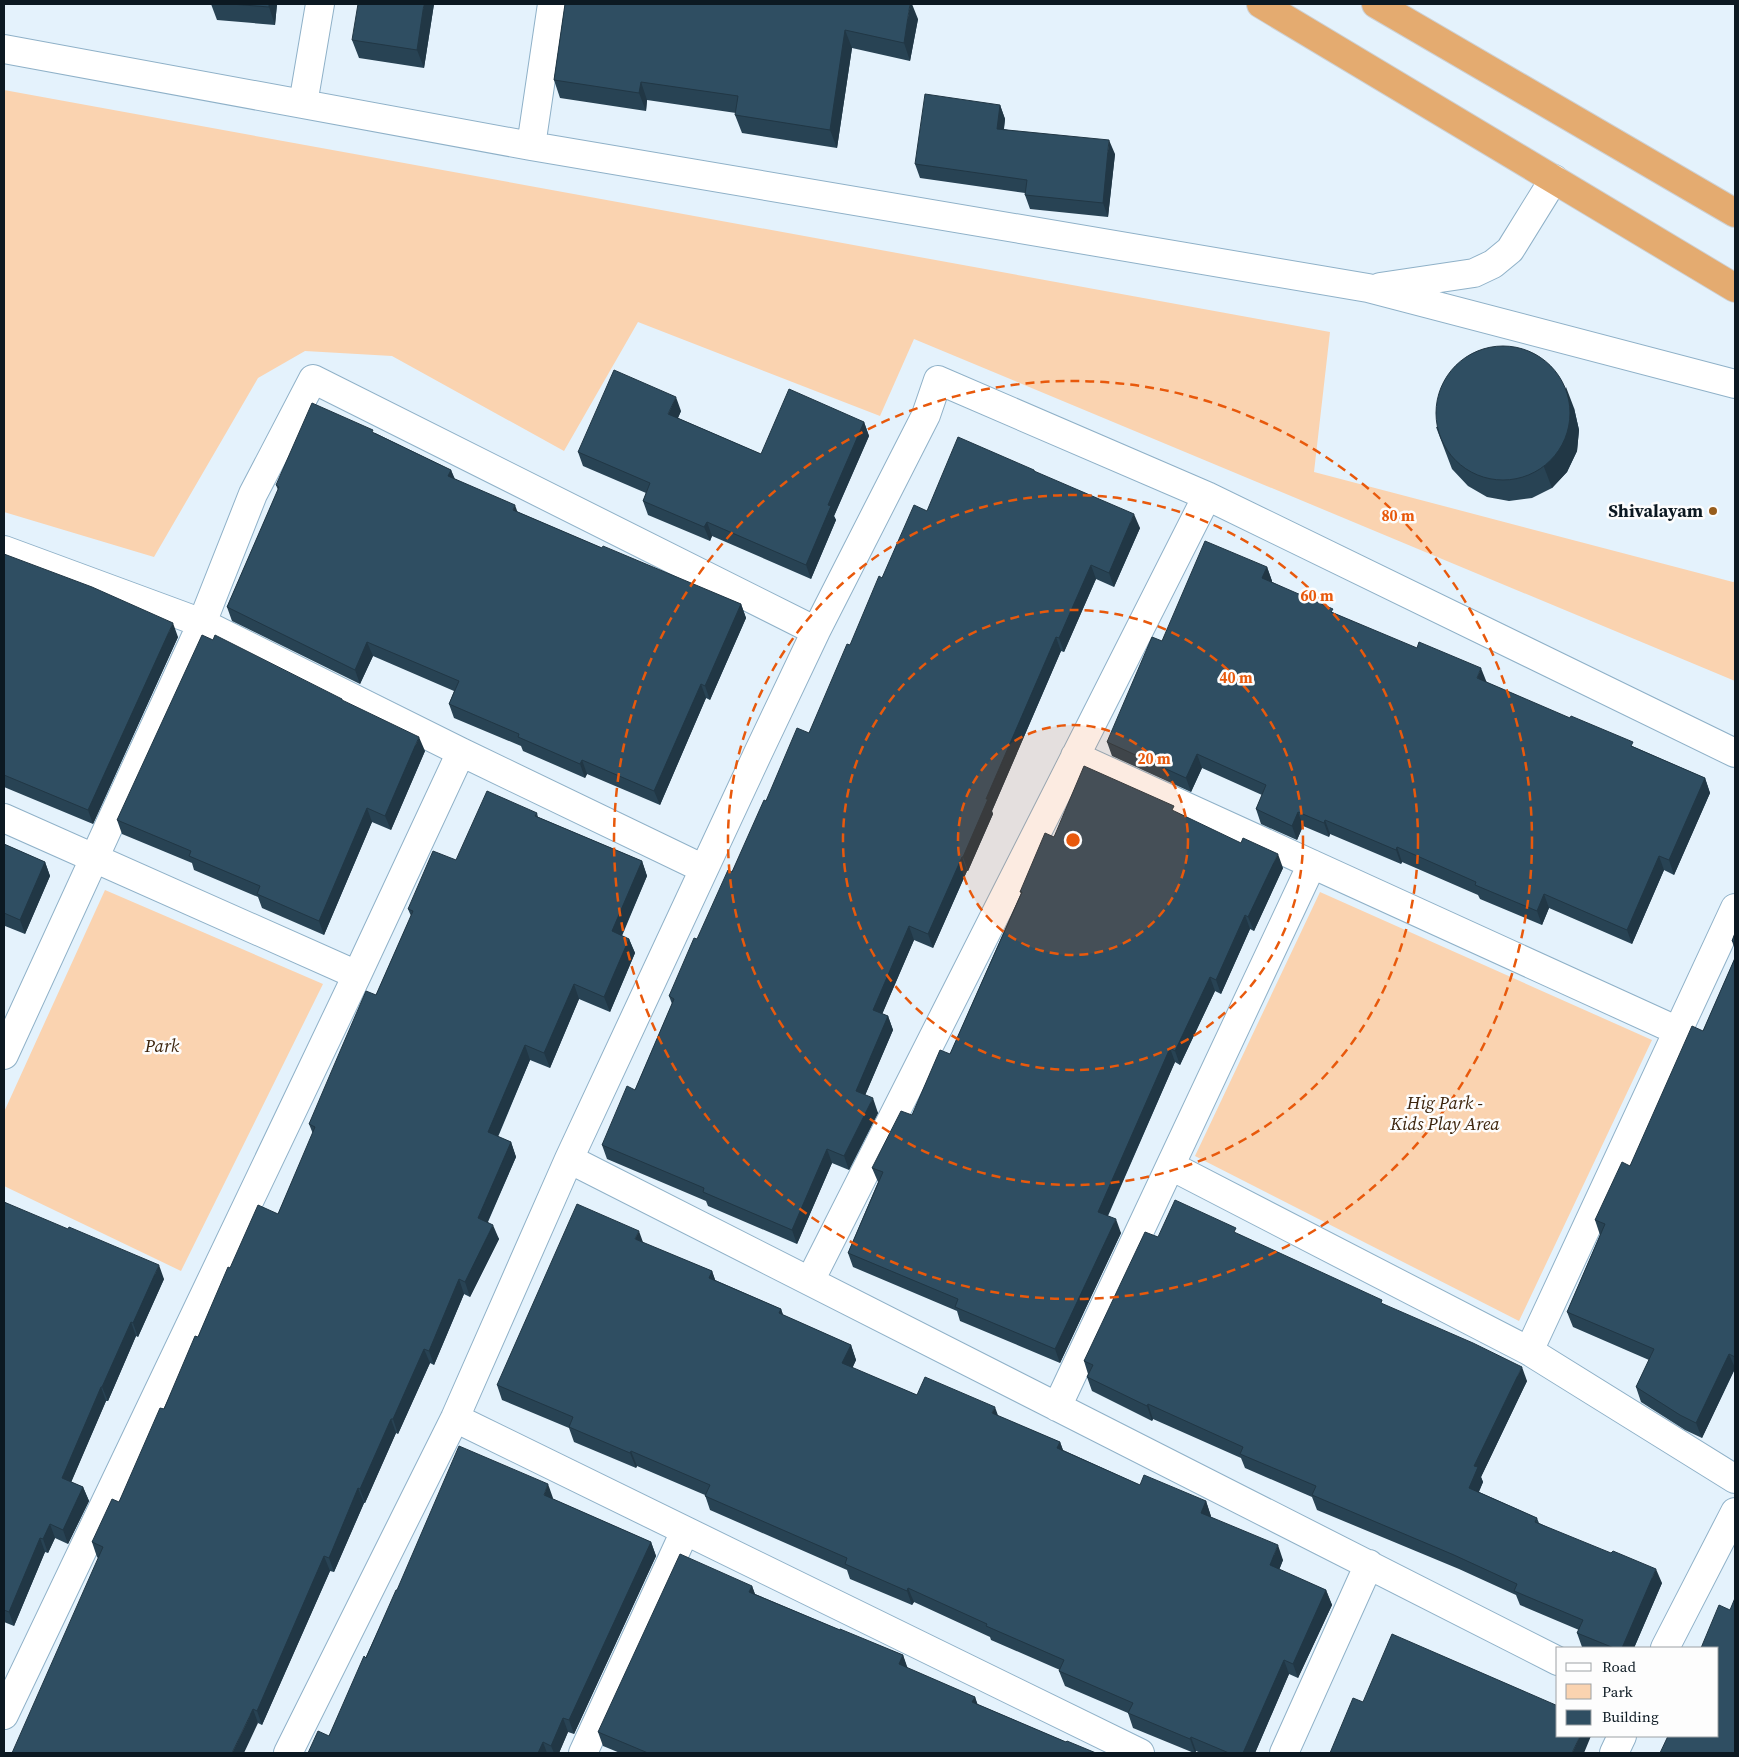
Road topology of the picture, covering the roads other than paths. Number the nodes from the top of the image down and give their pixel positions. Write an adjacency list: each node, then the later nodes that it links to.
1 (320, 4): 6 (street)
2 (552, 4): 7 (street)
3 (1261, 4): 8 (highway)
4 (1376, 4): 9 (highway)
5 (4, 49): 6 (street)
6 (303, 104): 7 (street)
7 (531, 146): 10 (street)
8 (1554, 179): 10 (street); 11 (highway)
9 (1735, 213)
10 (1368, 288): 12 (street)
11 (1735, 288)
12 (1735, 384)
13 (1207, 496): 16 (street); 18 (street); 19 (street)
14 (4, 550): 15 (street)
15 (202, 623): 16 (street); 17 (street); 21 (street)
16 (816, 631): 23 (street)
17 (461, 752): 23 (street); 25 (street)
18 (1735, 753)
19 (1076, 756): 22 (street); 30 (street)
20 (4, 818): 21 (street)
21 (95, 859): 25 (street); 27 (street)
22 (1312, 864): 26 (street); 29 (street)
23 (704, 869): 28 (street)
24 (1735, 908): 26 (street)
25 (357, 975): 40 (street)
26 (1678, 1031): 31 (street)
27 (4, 1054)
28 (569, 1159): 30 (street); 33 (street)
29 (1171, 1166): 31 (street); 32 (street)
30 (810, 1281): 32 (street)
31 (1529, 1351): 34 (street)
32 (1057, 1406): 37 (street)
33 (455, 1418): 36 (street); 42 (street)
34 (1735, 1479)
35 (1735, 1512): 38 (street)
36 (684, 1531): 43 (street); 44 (street)
37 (1370, 1564): 39 (street); 45 (street)
38 (1666, 1647)
39 (1556, 1660)
40 (4, 1715)
41 (1622, 1737): 46 (street)
42 (288, 1753)
43 (583, 1753)
44 (1140, 1753)
45 (1284, 1753)
46 (1614, 1753)

